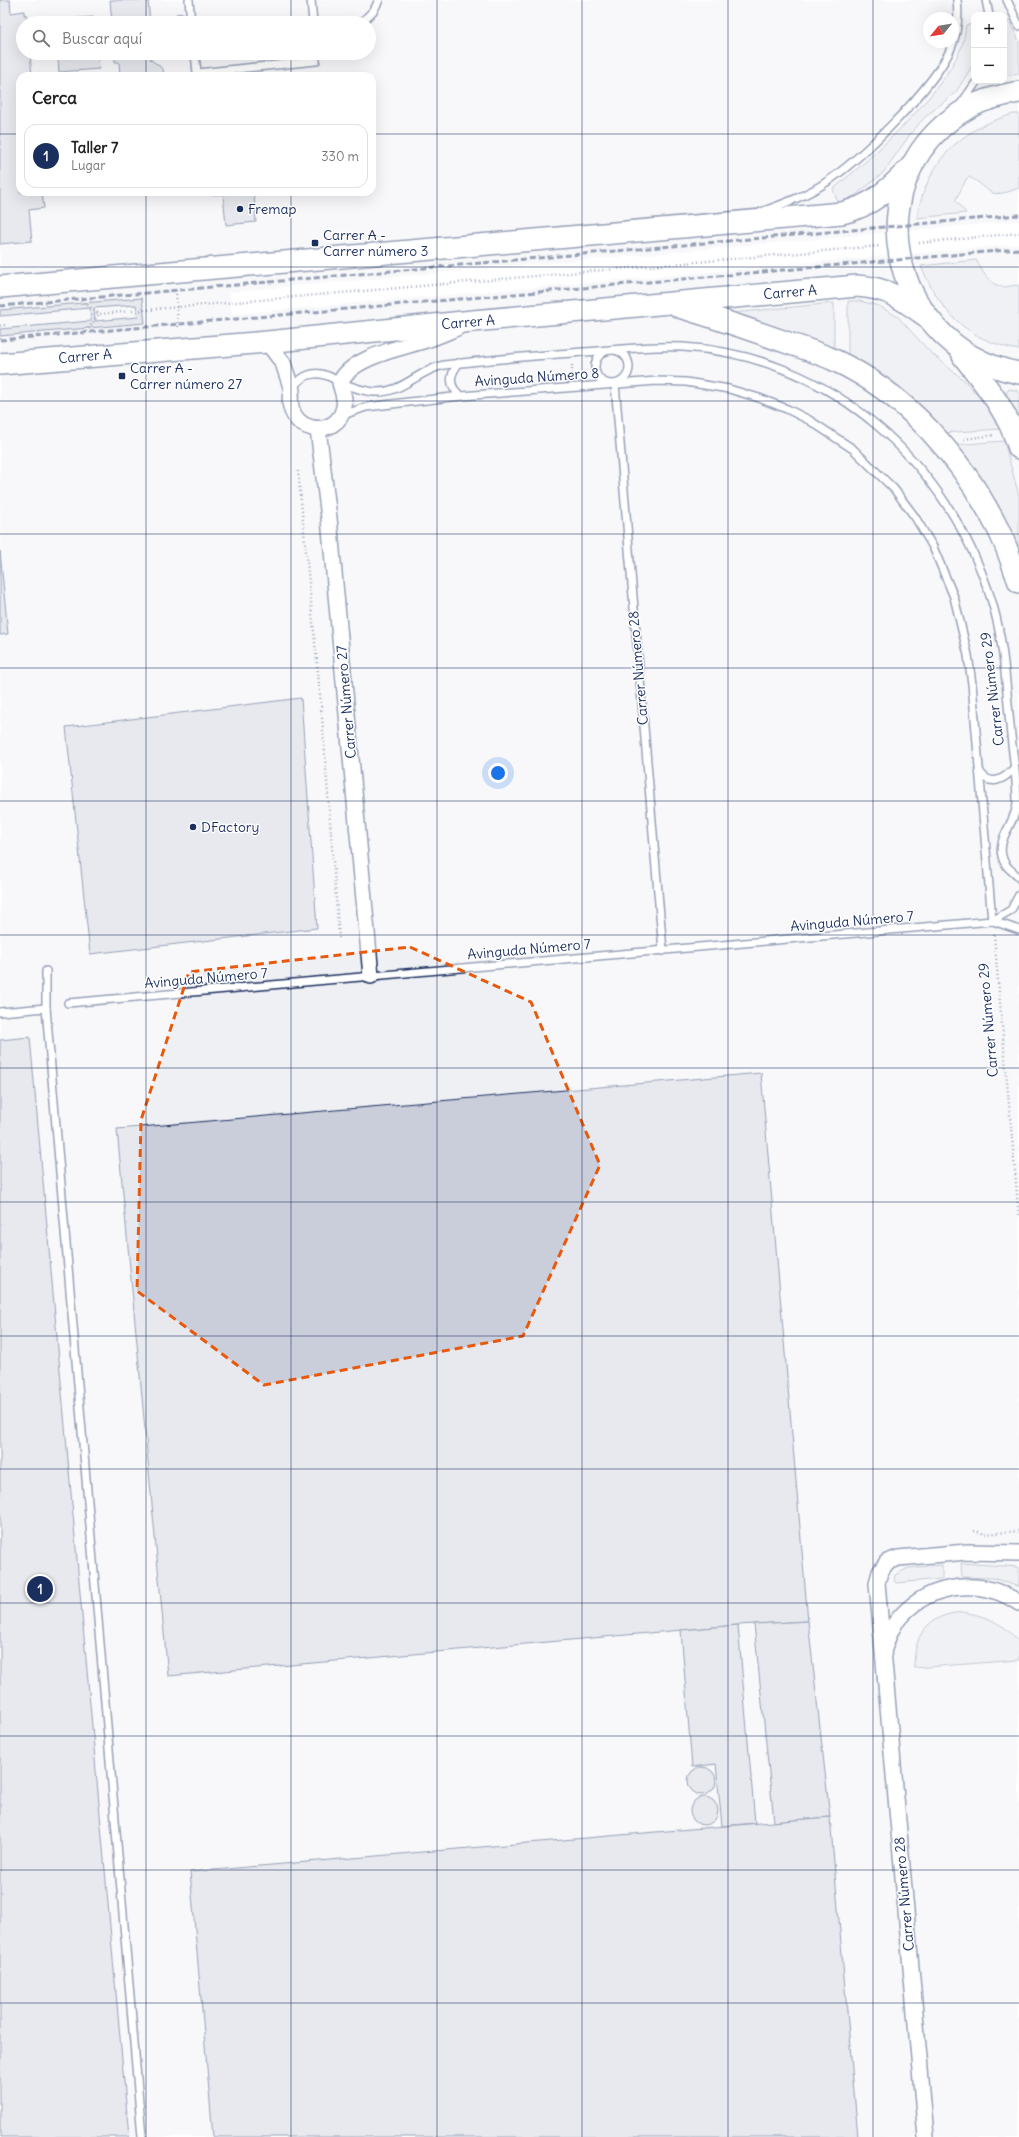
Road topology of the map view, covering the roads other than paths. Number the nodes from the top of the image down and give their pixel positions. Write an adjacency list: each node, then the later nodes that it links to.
1 (189, 0): 8 (lane)
2 (311, 0): 9 (lane)
3 (379, 0): 10 (lane)
4 (957, 0): 20 (lane)
5 (986, 0): 7 (lane)
6 (1007, 0): 11 (lane)
7 (988, 12)
8 (190, 16)
9 (312, 16)
10 (368, 16)
11 (1019, 26)
12 (196, 60): 14 (lane)
13 (316, 60): 15 (lane)
14 (197, 72)
15 (207, 72)
16 (975, 84): 18 (lane)
17 (1019, 92): 18 (main road)
18 (947, 123): 19 (main road)
19 (912, 166): 20 (main road); 23 (main road)
20 (732, 222): 21 (main road)
21 (0, 286)
22 (667, 304): 23 (main road, Carrer A); 24 (main road, Carrer A); 38 (main road)
23 (927, 318): 26 (main road)
24 (472, 321): 25 (main road, Carrer A); 31 (street)
25 (267, 342): 29 (main road, Carrer A); 33 (street)
26 (955, 346): 30 (main road); 37 (main road)
27 (611, 350): 28 (lane, Avinguda Número 8); 32 (lane); 32 (lane); 39 (lane, Carrer Número 29)
28 (459, 363): 31 (lane, Avinguda Número 8); 34 (lane, Avinguda Número 8)
29 (0, 364)
30 (1019, 373)
31 (340, 383): 33 (lane); 35 (street)
32 (615, 384): 34 (lane, Avinguda Número 8); 40 (lane, Carrer Número 29); 45 (lane, Carrer Número 28)
33 (291, 390): 36 (street)
34 (461, 396): 35 (lane, Avinguda Número 8)
35 (340, 416): 36 (street)
36 (318, 429): 47 (street, Carrer Número 27)
37 (1019, 448)
38 (1019, 582)
39 (1014, 768): 40 (lane); 41 (lane, Carrer Número 29)
40 (980, 772): 43 (lane, Carrer Número 29)
41 (1019, 878)
42 (1019, 895): 43 (lane, Avinguda Número 7)
43 (992, 921): 44 (lane, Avinguda Número 7); 45 (lane, Avinguda Número 7)
44 (1019, 930)
45 (663, 951): 47 (lane, Avinguda Número 7)
46 (46, 972): 49 (lane)
47 (371, 976): 48 (lane, Avinguda Número 7)
48 (68, 1003)
49 (46, 1008): 50 (lane); 54 (lane)
50 (0, 1012)
51 (1019, 1553): 53 (street, Carrer Número 28)
52 (1019, 1603): 53 (street)
53 (882, 1652): 55 (street, Carrer Número 28)
54 (142, 2137)
55 (926, 2137)

